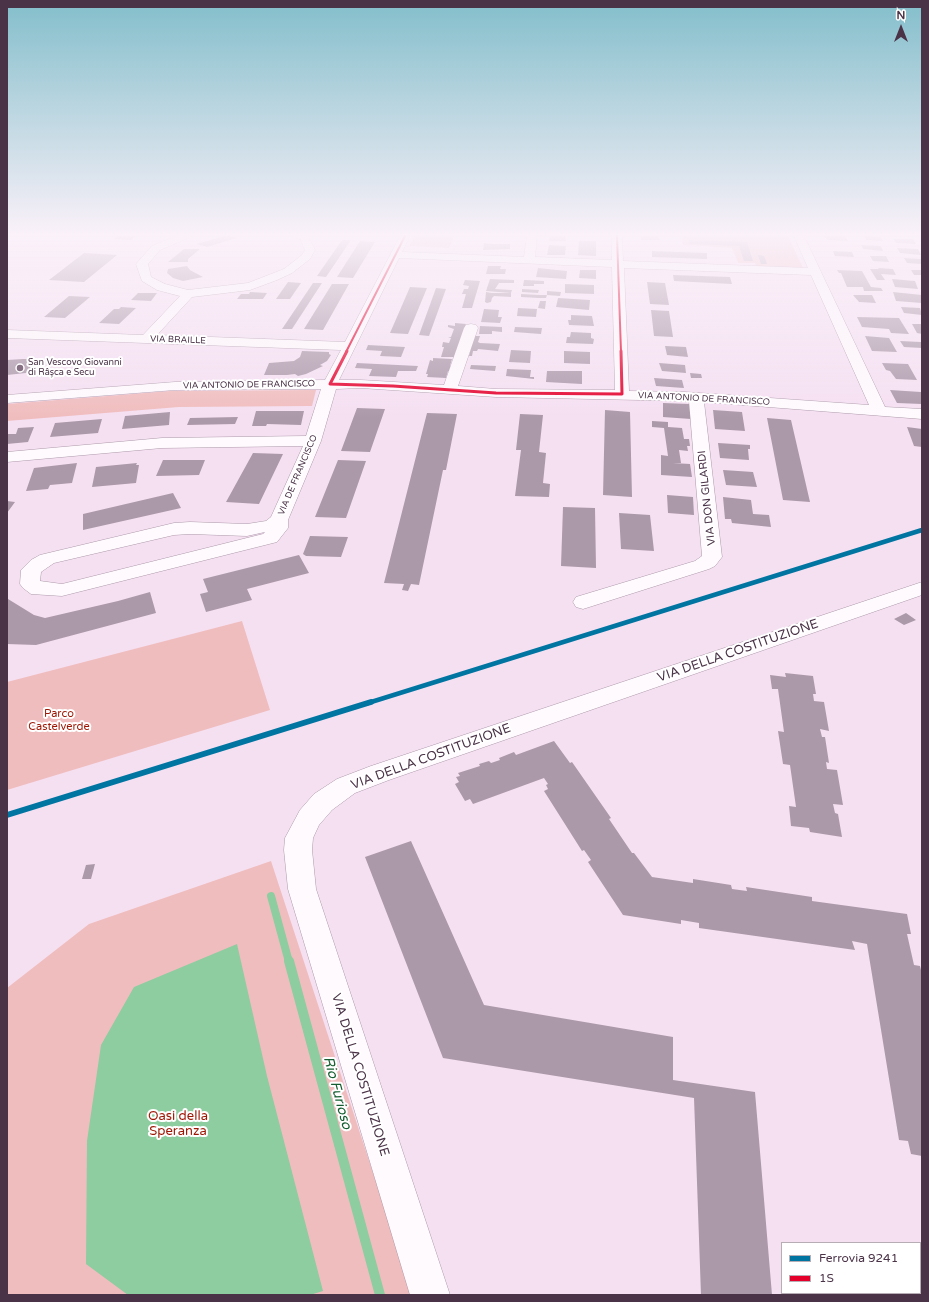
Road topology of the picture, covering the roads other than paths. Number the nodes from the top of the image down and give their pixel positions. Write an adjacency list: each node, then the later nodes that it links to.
1 (185, 297): 7 (street)
2 (374, 297): 8 (street, VIA DE FRANCISCO)
3 (620, 297): 11 (street)
4 (827, 297): 14 (street)
5 (471, 328): 10 (street)
6 (7, 334): 7 (street, VIA BRAILLE)
7 (147, 338): 8 (street, VIA BRAILLE)
8 (349, 346): 9 (street, VIA DE FRANCISCO)
9 (330, 384): 10 (street, VIA ANTONIO DE FRANCISCO); 13 (street, VIA ANTONIO DE FRANCISCO); 16 (street, VIA DE FRANCISCO)
10 (450, 389): 11 (street, VIA ANTONIO DE FRANCISCO)
11 (622, 394): 12 (street, VIA ANTONIO DE FRANCISCO)
12 (696, 397): 14 (street, VIA ANTONIO DE FRANCISCO); 20 (street, VIA DON GILARDI)
13 (7, 399)
14 (879, 410): 15 (street, VIA ANTONIO DE FRANCISCO)
15 (922, 414)
16 (313, 441): 17 (street); 18 (street, VIA DE FRANCISCO)
17 (7, 457)
18 (279, 520): 18 (street, VIA DE FRANCISCO)
19 (922, 588): 21 (street, VIA DELLA COSTITUZIONE)
20 (583, 602)
21 (430, 1295)

